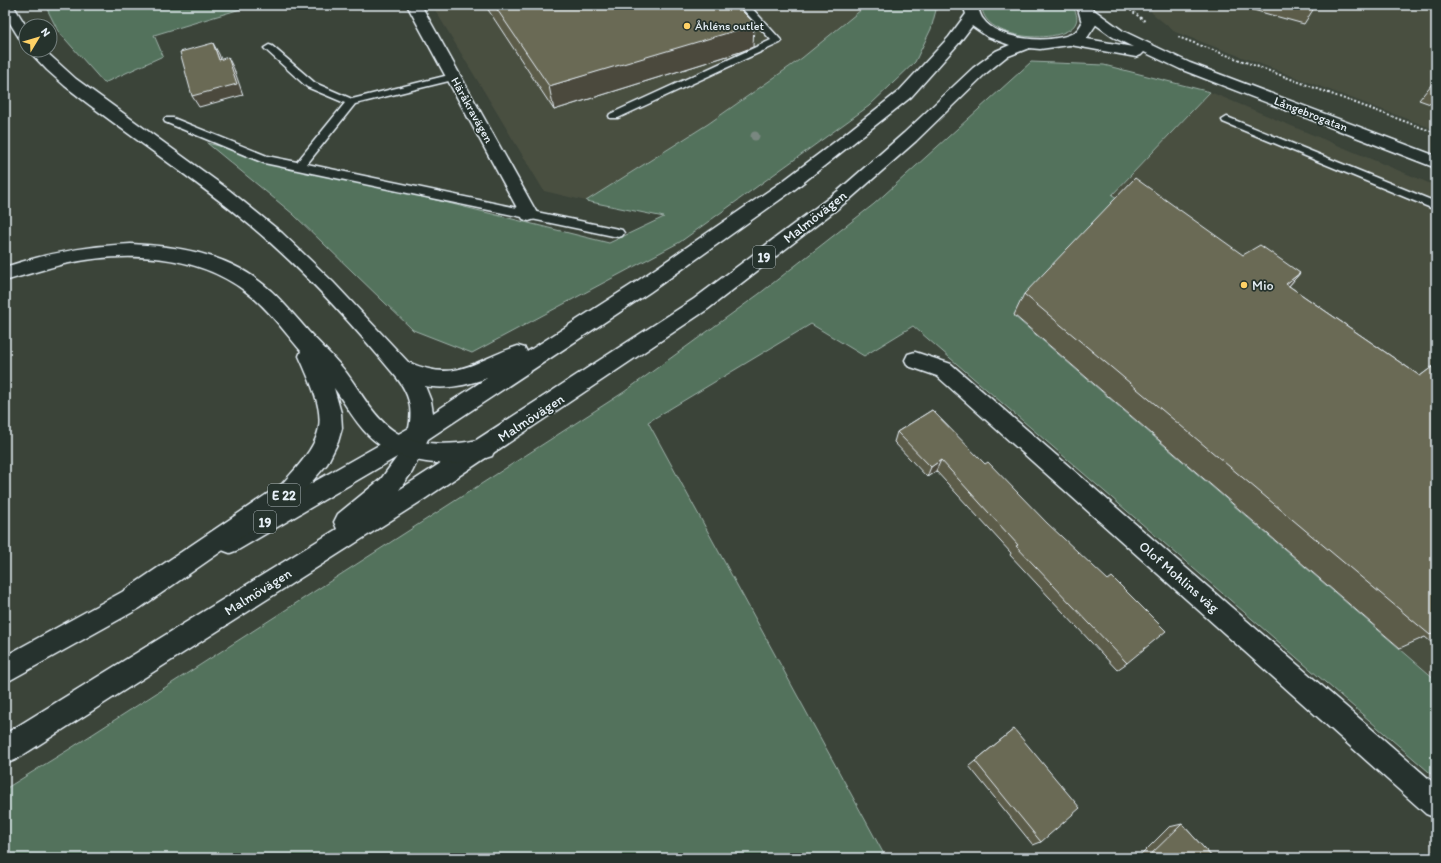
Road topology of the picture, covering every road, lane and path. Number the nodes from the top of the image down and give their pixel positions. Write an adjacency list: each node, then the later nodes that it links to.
1 (6, 5): 8 (main road)
2 (414, 5): 15 (main road, Häråkravägen)
3 (744, 5): 17 (lane)
4 (1124, 5): 7 (path)
5 (1087, 9): 10 (main road); 14 (main road, Långebrogatan)
6 (971, 10): 11 (main road); 27 (main road, 19)
7 (1148, 23)
8 (18, 25)
9 (1173, 35): 20 (path)
10 (1070, 41): 11 (main road); 14 (main road, Långebrogatan)
11 (1025, 44): 32 (main road, Malmövägen / 19)
12 (269, 48): 16 (lane)
13 (44, 58): 30 (main road)
14 (1185, 66): 21 (main road, Långebrogatan)
15 (453, 77): 16 (lane); 24 (main road, Häråkravägen)
16 (351, 102): 22 (lane)
17 (614, 116)
18 (169, 120): 22 (lane)
19 (1227, 120): 23 (lane)
20 (1436, 133)
21 (1436, 162)
22 (300, 166): 24 (lane)
23 (1436, 206)
24 (529, 215): 25 (lane)
25 (618, 233)
26 (5, 274): 28 (main road, E 22)
27 (643, 287): 30 (main road); 31 (main road, 19)
28 (298, 333): 31 (main road); 34 (main road, E 22)
29 (915, 360): 37 (main road, Olof Mohlins väg)
30 (399, 367): 31 (main road)
31 (410, 442): 32 (main road); 33 (main road); 34 (main road, 19)
32 (484, 449): 33 (main road, Malmövägen / 19)
33 (258, 592): 36 (main road, Malmövägen / 19)
34 (131, 600): 35 (main road, E 22)
35 (5, 670)
36 (5, 750)
37 (1436, 804)

